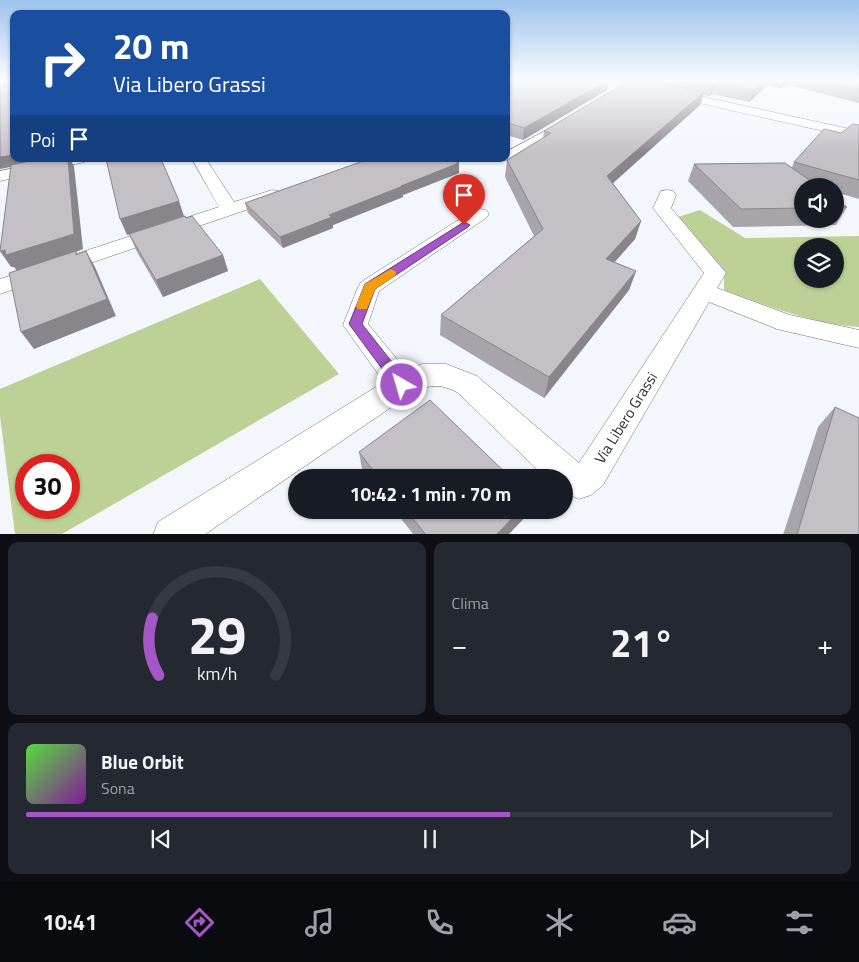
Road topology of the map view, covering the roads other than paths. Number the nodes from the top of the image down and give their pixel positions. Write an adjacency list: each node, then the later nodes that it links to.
1 (721, 105): 3 (street)
2 (580, 115): 4 (street)
3 (859, 136)
4 (510, 156)
5 (66, 162): 7 (street)
6 (201, 162): 10 (street)
7 (0, 176)
8 (288, 190): 10 (street)
9 (667, 195): 13 (street, Via Libero Grassi)
10 (230, 210): 12 (street)
11 (480, 214): 15 (street)
12 (0, 287)
13 (704, 292): 14 (street); 15 (street, Via Libero Grassi)
14 (859, 339)
15 (402, 385): 16 (street, Via Libero Grassi)
16 (171, 534)

